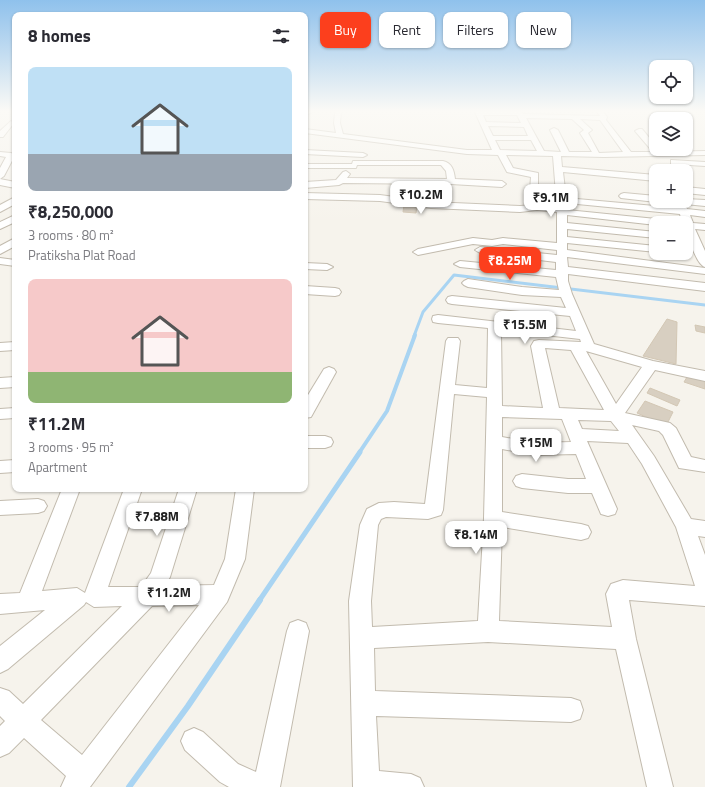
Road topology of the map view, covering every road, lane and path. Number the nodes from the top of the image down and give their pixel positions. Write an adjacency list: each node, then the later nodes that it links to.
1 (441, 149): 8 (street)
2 (497, 149): 10 (street)
3 (539, 149): 13 (street)
4 (560, 149): 14 (street)
5 (593, 149): 16 (street)
6 (624, 149): 15 (street)
7 (308, 152): 23 (street)
8 (467, 152): 10 (street); 24 (street)
9 (705, 152): 11 (street)
10 (499, 153): 13 (street); 47 (street)
11 (693, 153)
12 (0, 154): 28 (street)
13 (542, 154): 14 (street)
14 (562, 154): 16 (street); 29 (street)
15 (628, 154): 16 (street); 17 (street)
16 (597, 155)
17 (649, 155)
18 (662, 156): 20 (street); 21 (street)
19 (607, 163): 27 (street)
20 (666, 164)
21 (705, 164)
22 (308, 166): 23 (street)
23 (353, 166): 24 (street); 31 (street)
24 (405, 167): 34 (street)
25 (693, 172): 26 (street)
26 (705, 173)
27 (609, 174): 29 (street); 30 (street)
28 (0, 176)
29 (562, 176): 39 (street)
30 (649, 176)
31 (341, 180): 34 (street); 36 (street)
32 (0, 182): 33 (street)
33 (12, 184)
34 (450, 184): 35 (street); 46 (street)
35 (502, 184)
36 (308, 185)
37 (693, 191): 38 (street)
38 (705, 192)
39 (564, 193): 50 (street); 51 (street)
40 (616, 195): 42 (street)
41 (308, 196): 46 (street)
42 (649, 198)
43 (12, 202): 49 (street)
44 (693, 202): 45 (street)
45 (705, 203)
46 (453, 206): 47 (street)
47 (537, 207): 50 (street)
48 (682, 208): 51 (street)
49 (0, 209)
50 (562, 211): 55 (street); 56 (street)
51 (683, 212): 52 (street); 53 (street)
52 (705, 214)
53 (684, 216)
54 (12, 220): 57 (street)
55 (649, 221)
56 (561, 225): 60 (street); 75 (street)
57 (0, 226)
58 (693, 226): 59 (street)
59 (705, 227)
60 (649, 234)
61 (693, 239): 62 (street)
62 (705, 240)
63 (693, 243): 69 (street)
64 (12, 244): 66 (street)
65 (649, 250): 75 (street)
66 (0, 251)
67 (418, 252): 75 (street)
68 (693, 255): 69 (street)
69 (703, 258)
70 (0, 261): 71 (street)
71 (12, 262)
72 (460, 264): 75 (street)
73 (308, 266): 74 (street)
74 (327, 267)
75 (563, 267): 76 (street); 77 (street); 78 (street); 82 (street)
76 (705, 271)
77 (468, 283)
78 (705, 286)
79 (308, 290): 80 (street)
80 (335, 292)
81 (452, 300): 82 (street)
82 (576, 313): 86 (street)
83 (438, 319): 84 (street)
84 (495, 325): 86 (street); 95 (street)
85 (453, 341): 94 (street)
86 (584, 343): 89 (street); 99 (street); 100 (street)
87 (12, 346): 88 (street)
88 (0, 347)
89 (651, 365): 91 (street); 100 (street)
90 (329, 372): 96 (street)
91 (705, 376)
92 (0, 382): 93 (street)
93 (12, 382)
94 (447, 389): 95 (street); 131 (street)
95 (494, 402): 99 (street); 102 (street)
96 (308, 409)
97 (12, 413): 98 (street)
98 (0, 414)
99 (560, 414): 100 (street); 105 (street)
100 (615, 416): 101 (street); 107 (street)
101 (633, 438): 105 (street); 119 (street)
102 (494, 441): 105 (street); 118 (street)
103 (308, 442): 104 (street)
104 (325, 442)
105 (579, 442): 110 (street)
106 (12, 466): 108 (street)
107 (705, 466)
108 (0, 467)
109 (522, 481): 110 (street)
110 (598, 486): 117 (street)
111 (70, 492): 127 (street)
112 (132, 492): 126 (street)
113 (187, 492): 124 (street)
114 (245, 492): 123 (street)
115 (38, 506): 116 (street)
116 (0, 508)
117 (608, 510)
118 (493, 518): 121 (street); 130 (street)
119 (685, 526): 120 (street); 122 (street)
120 (705, 528)
121 (581, 532)
122 (705, 584)
123 (220, 595): 124 (street); 140 (street)
124 (147, 596): 126 (street); 137 (street)
125 (705, 596): 132 (street)
126 (85, 597): 127 (street); 133 (street)
127 (27, 602): 128 (street)
128 (0, 604)
129 (298, 631): 142 (street)
130 (488, 631): 131 (street); 132 (street)
131 (362, 638): 135 (street)
132 (625, 640): 144 (street)
133 (0, 662)
134 (0, 700): 137 (street)
135 (363, 703): 136 (street); 141 (street)
136 (571, 710)
137 (23, 720): 139 (street); 140 (street)
138 (194, 741): 142 (street)
139 (0, 744)
140 (79, 780)
141 (366, 786): 143 (street)
142 (266, 787)
143 (411, 787)
144 (660, 787)

